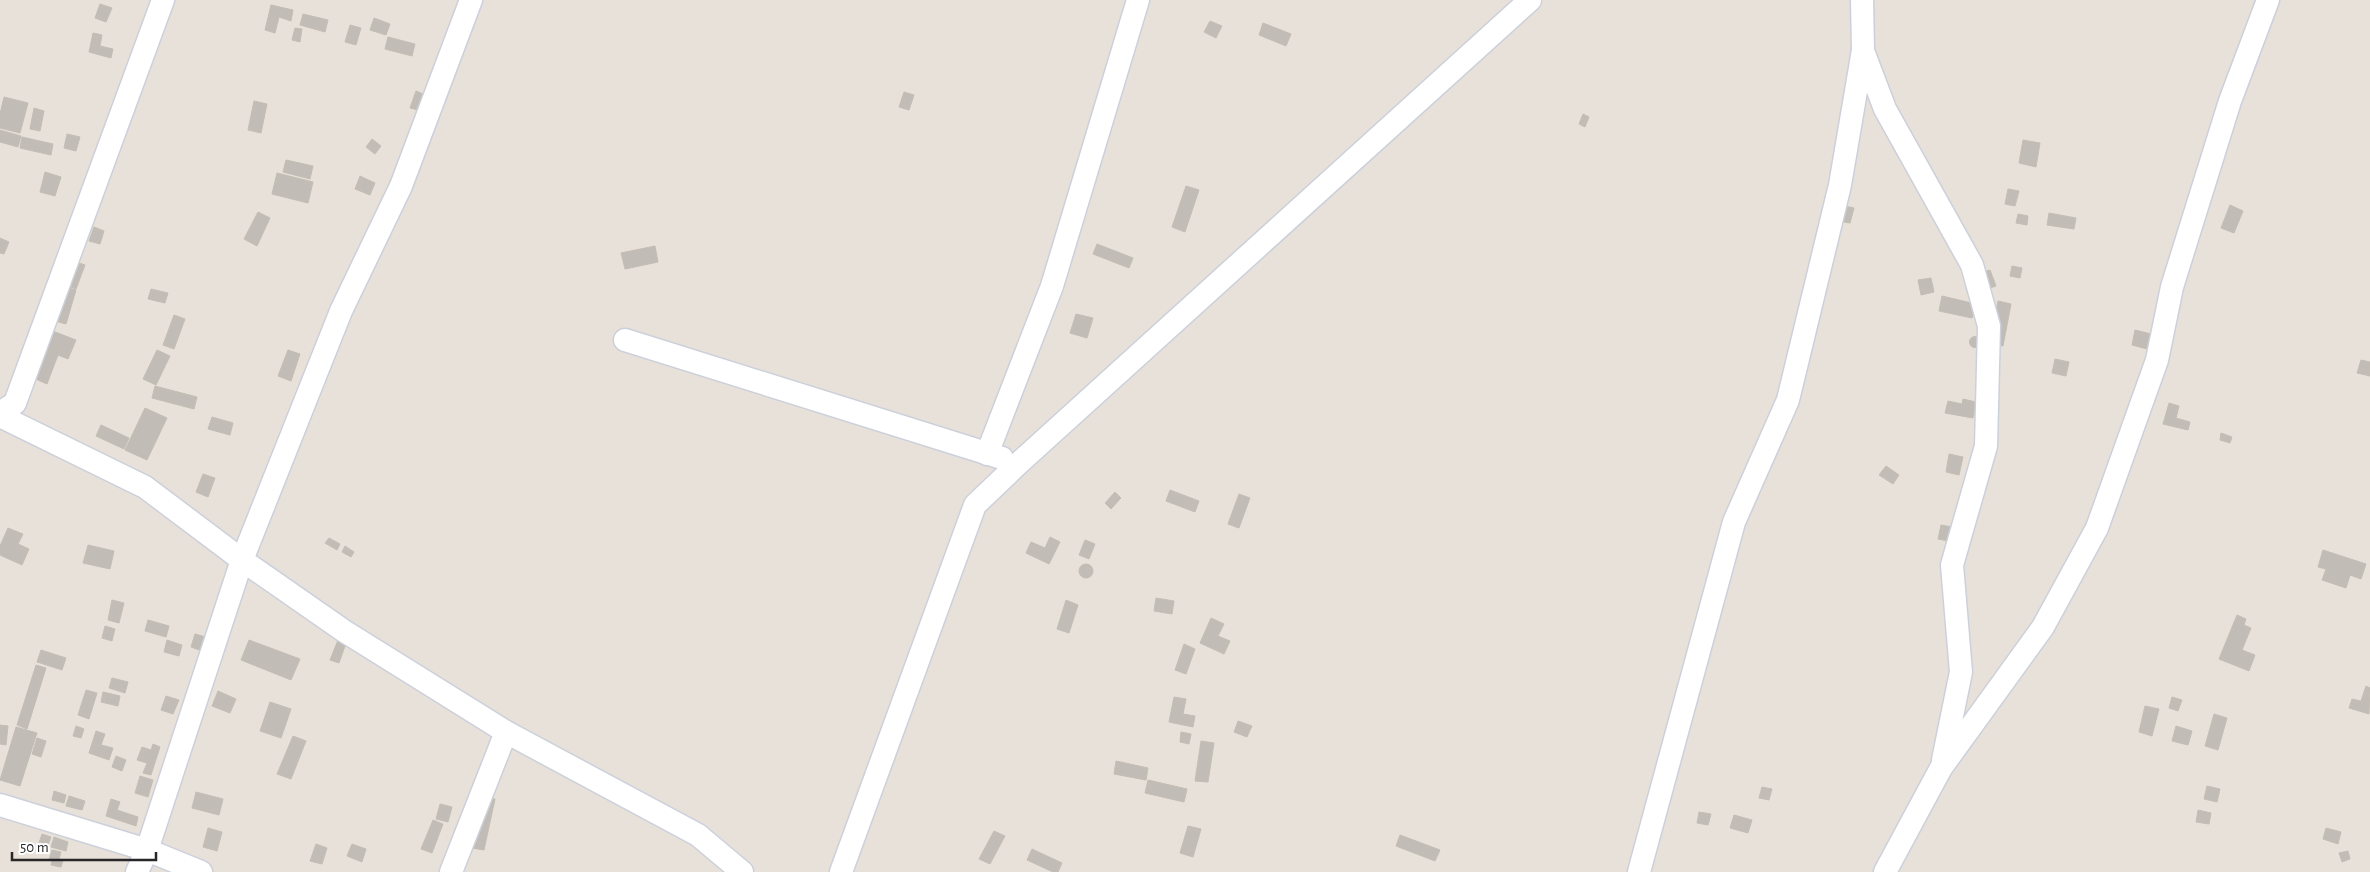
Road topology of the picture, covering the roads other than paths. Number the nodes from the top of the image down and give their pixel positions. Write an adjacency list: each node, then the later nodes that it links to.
1 (163, 0): 9 (street)
2 (471, 0): 12 (street)
3 (1138, 0): 10 (street)
4 (1530, 0): 11 (street)
5 (1862, 0): 7 (street)
6 (2268, 0): 14 (street)
7 (1863, 50): 14 (street); 22 (street)
8 (625, 340): 10 (street)
9 (0, 414): 12 (street)
10 (987, 454): 11 (street)
11 (1020, 462): 21 (street)
12 (242, 560): 13 (street); 16 (street)
13 (506, 732): 19 (street); 20 (street)
14 (1941, 768): 23 (street)
15 (0, 805): 16 (street)
16 (147, 850): 17 (street); 18 (street)
17 (137, 872)
18 (201, 872)
19 (451, 872)
20 (742, 872)
21 (841, 872)
22 (1639, 872)
23 (1885, 872)

